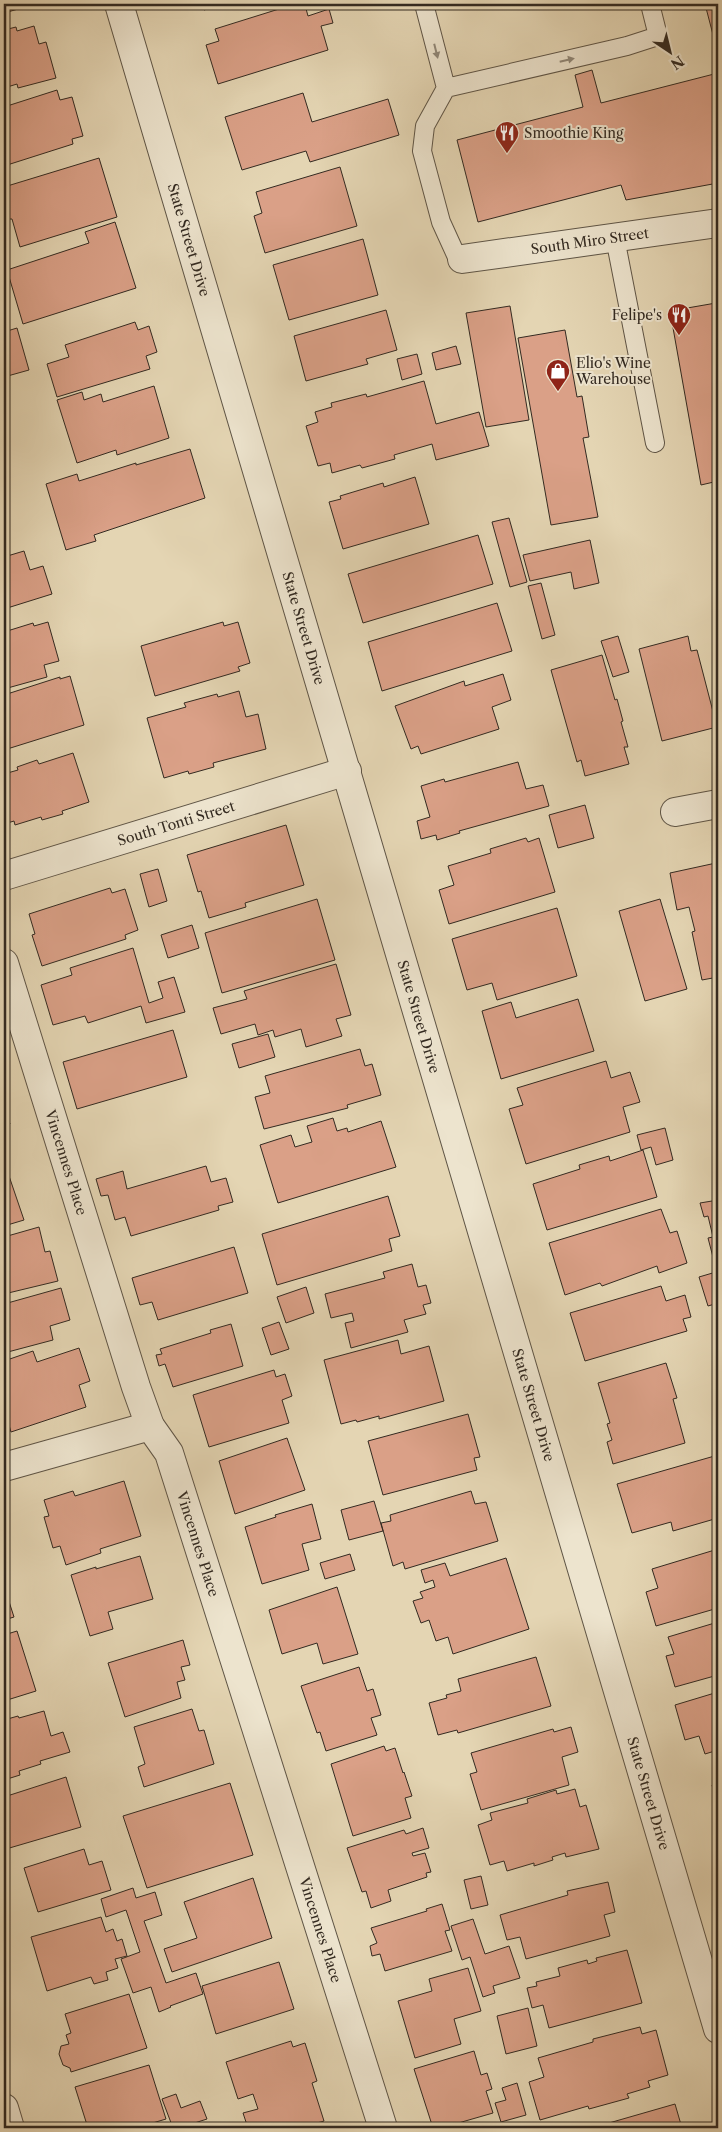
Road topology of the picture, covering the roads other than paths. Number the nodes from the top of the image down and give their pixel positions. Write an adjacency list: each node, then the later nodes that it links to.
1 (119, 4): 9 (street, State Street Drive)
2 (424, 4): 4 (lane, one-way to 4)
3 (650, 4): 4 (lane, one-way to 3)
4 (446, 88): 7 (lane)
5 (718, 223): 6 (street, South Miro Street)
6 (615, 238): 7 (street, South Miro Street); 8 (lane)
7 (462, 259)
8 (655, 443)
9 (348, 771): 12 (street, South Tonti Street); 16 (street, State Street Drive)
10 (718, 804): 11 (street)
11 (674, 812)
12 (4, 876)
13 (4, 963): 14 (street, Vincennes Place)
14 (150, 1426): 15 (street); 19 (street, Vincennes Place)
15 (4, 1467)
16 (718, 2029)
17 (4, 2108): 18 (street)
18 (10, 2128)
19 (383, 2128)

